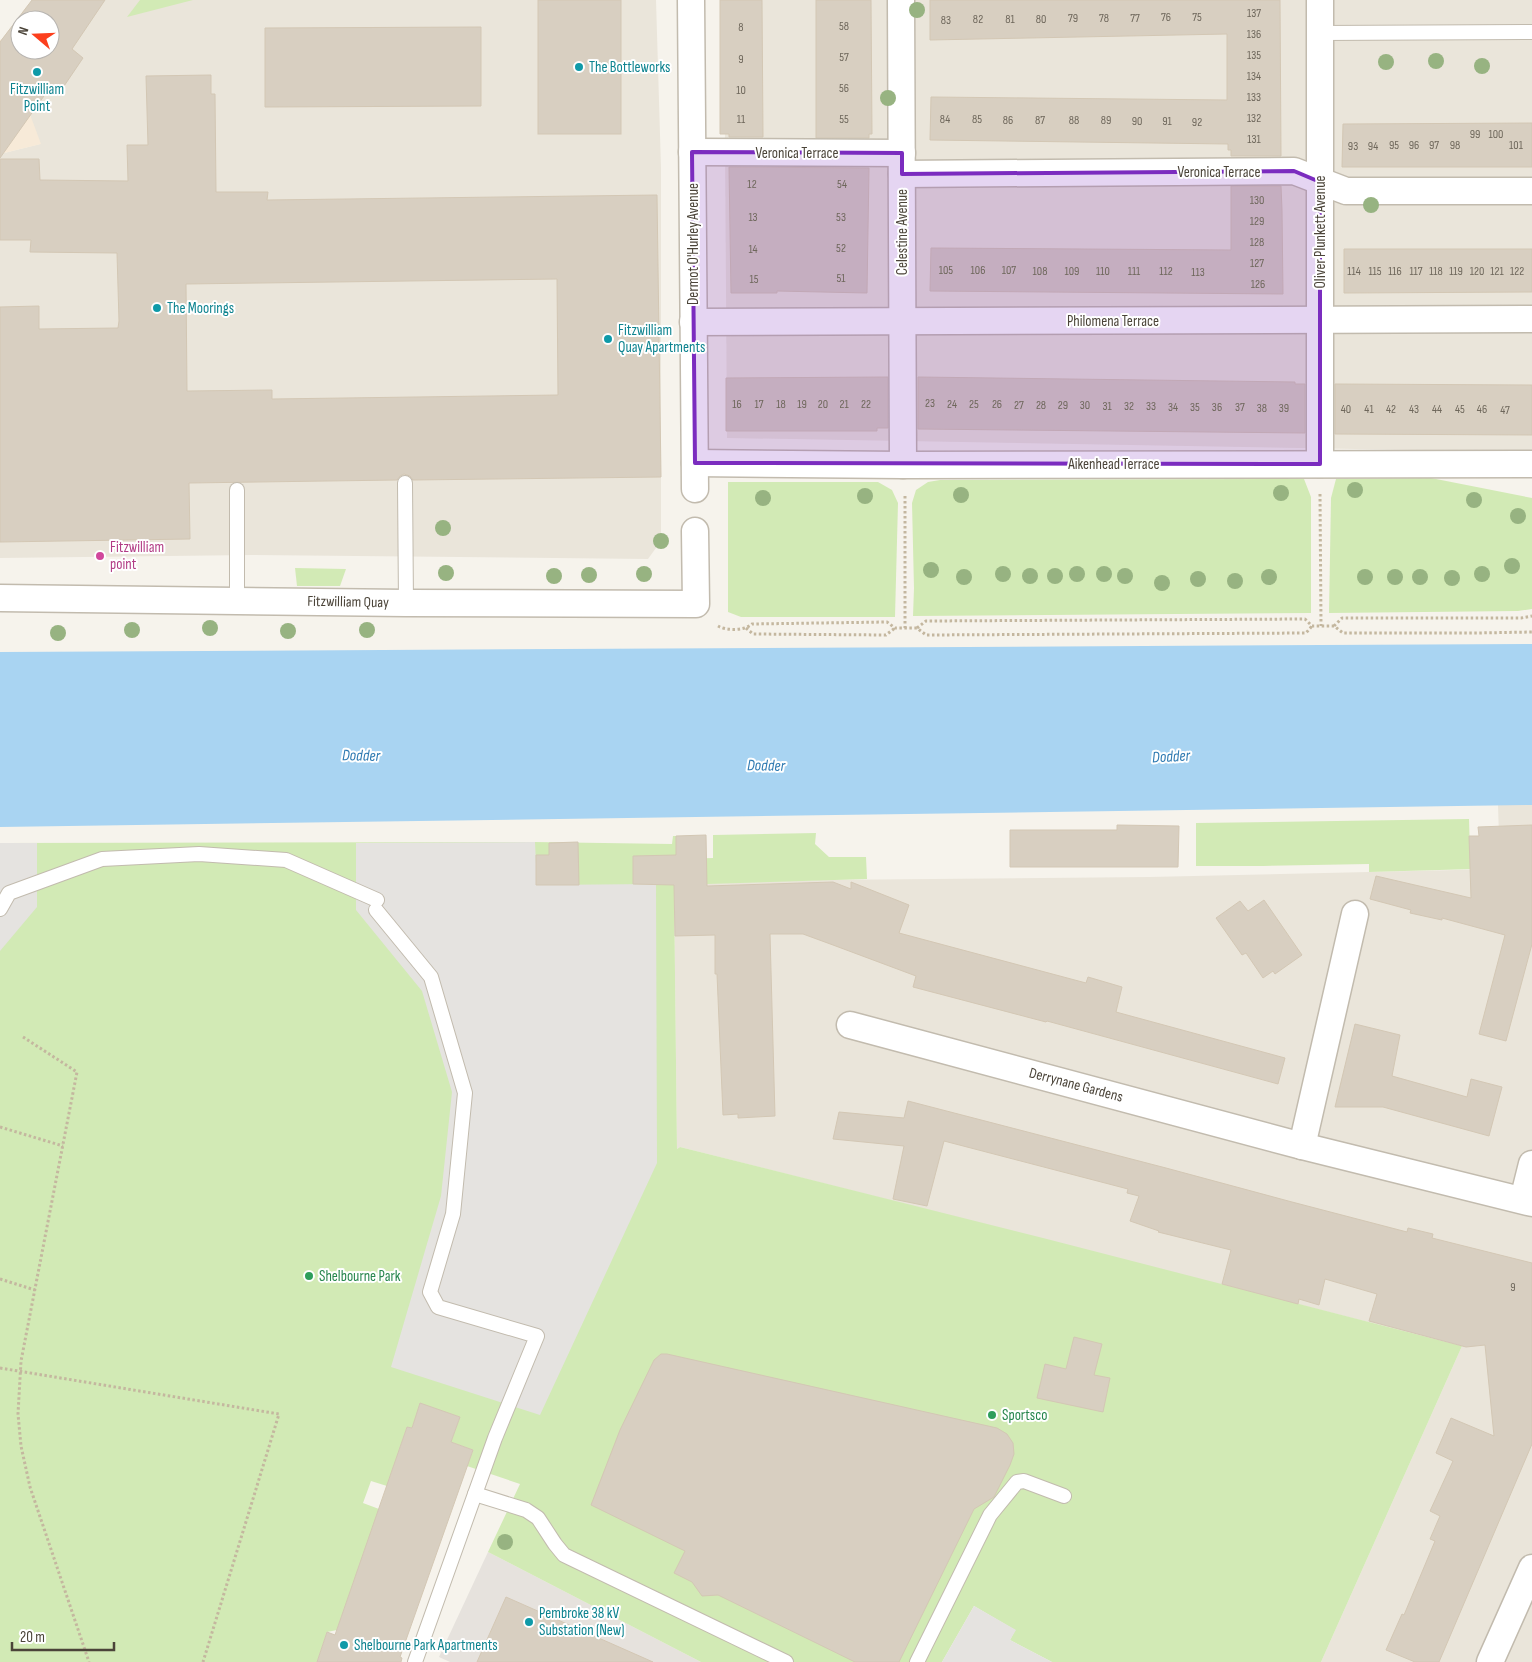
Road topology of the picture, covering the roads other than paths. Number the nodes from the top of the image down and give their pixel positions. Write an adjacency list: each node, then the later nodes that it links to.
1 (691, 0): 6 (street, Dermot O'Hurley Avenue)
2 (901, 0): 7 (street, Celestine Avenue)
3 (1320, 0): 5 (street, Oliver Plunkett Avenue)
4 (1532, 32): 5 (lane)
5 (1320, 33): 8 (street, Oliver Plunkett Avenue)
6 (692, 152): 7 (street, Veronica Terrace); 12 (street, Dermot O'Hurley Avenue)
7 (902, 164): 8 (street, Veronica Terrace); 13 (street, Celestine Avenue)
8 (1320, 182): 9 (street, Veronica Terrace); 11 (street, Oliver Plunkett Avenue)
9 (1532, 191)
10 (1532, 319): 11 (street, Philomena Terrace)
11 (1320, 320): 13 (street, Philomena Terrace); 17 (street, Oliver Plunkett Avenue)
12 (693, 322): 13 (street, Philomena Terrace); 14 (street, Dermot O'Hurley Avenue)
13 (902, 322): 16 (street, Celestine Avenue)
14 (695, 463): 16 (street, Aikenhead Terrace); 19 (street, Dermot O'Hurley Avenue)
15 (1532, 464): 17 (street, Aikenhead Terrace)
16 (903, 465): 17 (street, Aikenhead Terrace)
17 (1320, 476)
18 (405, 482): 24 (lane)
19 (695, 489)
20 (237, 490): 23 (lane)
21 (695, 531): 24 (street, Fitzwilliam Quay)
22 (0, 598): 23 (street, Fitzwilliam Quay)
23 (237, 601): 24 (street, Fitzwilliam Quay)
24 (406, 603)
25 (0, 909): 31 (lane)
26 (1355, 914): 28 (street)
27 (850, 1025): 28 (street, Derrynane Gardens)
28 (1302, 1146): 30 (street, Derrynane Gardens)
29 (1532, 1164): 30 (street, Derrynane Gardens)
30 (1527, 1201)
31 (475, 1494): 34 (lane); 35 (lane)
32 (1064, 1496): 36 (lane)
33 (1532, 1568): 37 (street)
34 (415, 1662)
35 (786, 1662)
36 (918, 1662)
37 (1490, 1662)

